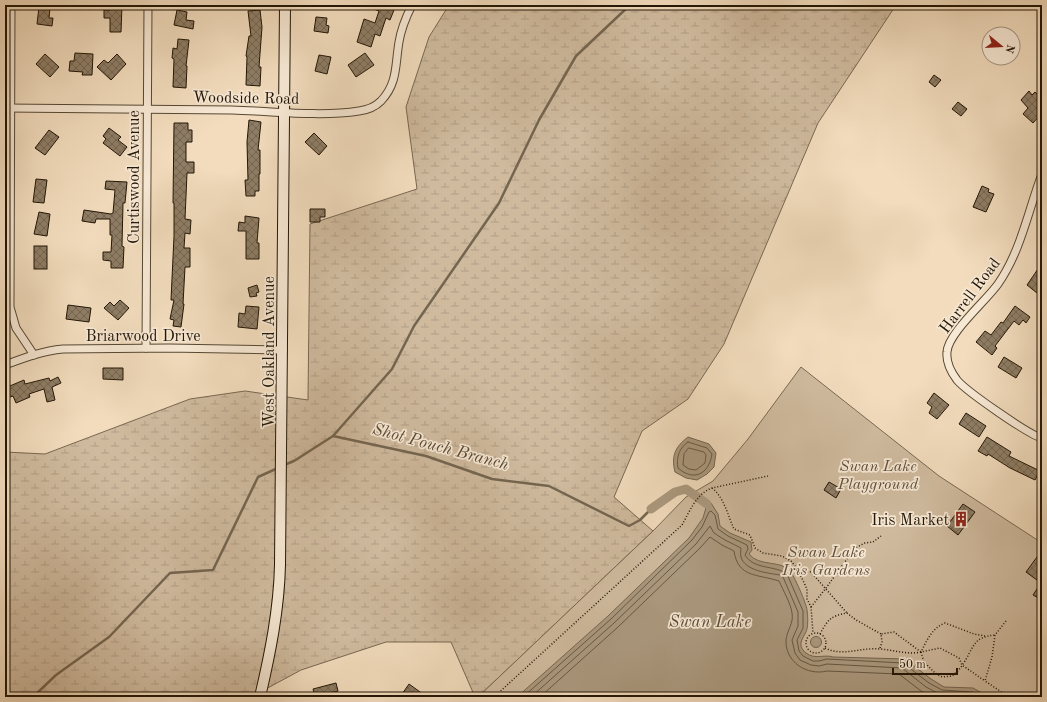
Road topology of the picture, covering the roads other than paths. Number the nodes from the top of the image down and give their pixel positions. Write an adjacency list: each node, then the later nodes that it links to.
1 (11, 5): 5 (street)
2 (148, 5): 6 (street, Curtiswood Avenue)
3 (285, 5): 7 (street, West Oakland Avenue)
4 (412, 5): 7 (street, Woodside Road)
5 (8, 108): 6 (street, Woodside Road); 11 (street)
6 (147, 110): 7 (street, Woodside Road); 9 (street, Curtiswood Avenue)
7 (284, 112): 10 (street, West Oakland Avenue)
8 (1042, 174): 13 (street, Harrell Road)
9 (146, 348): 10 (street, Briarwood Drive); 11 (street, Briarwood Drive)
10 (283, 350): 14 (street, West Oakland Avenue)
11 (34, 355): 12 (street, Briarwood Drive)
12 (5, 365)
13 (1042, 438)
14 (260, 697)

